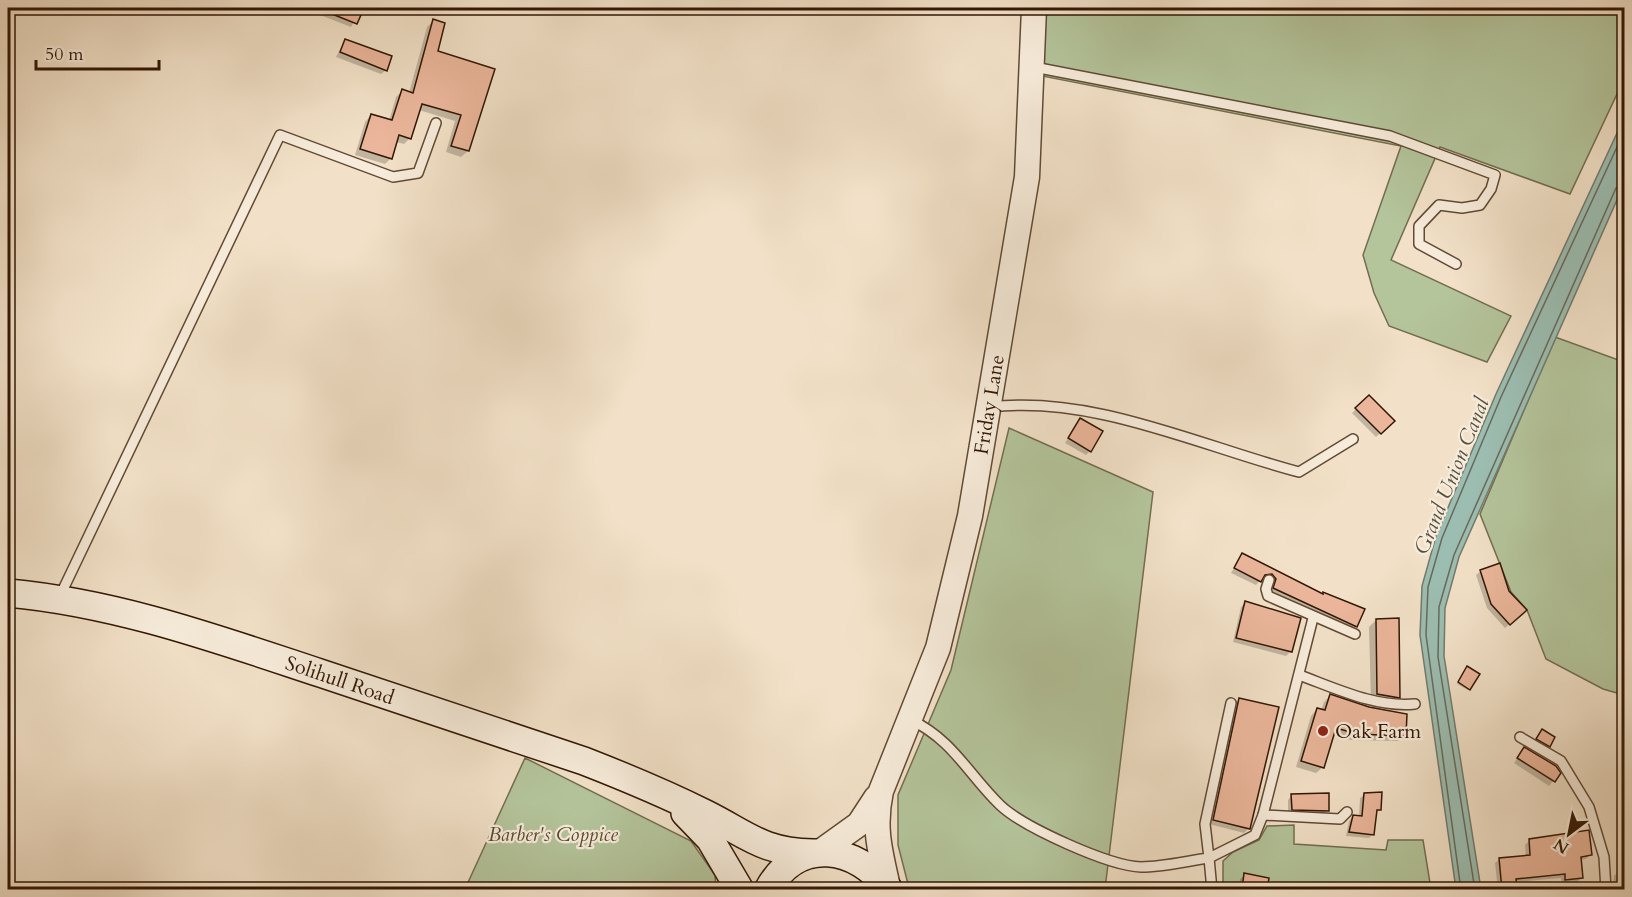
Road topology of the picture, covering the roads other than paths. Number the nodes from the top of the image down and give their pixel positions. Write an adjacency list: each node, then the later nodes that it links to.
1 (1034, 8): 2 (street, Friday Lane)
2 (1032, 67): 4 (lane); 5 (street, Friday Lane)
3 (436, 123): 9 (lane)
4 (1456, 264)
5 (989, 408): 6 (lane); 15 (street, Friday Lane)
6 (1353, 439)
7 (1269, 580): 10 (lane)
8 (8, 593): 9 (main road, Solihull Road)
9 (58, 597): 18 (main road, Solihull Road)
10 (1313, 618): 11 (lane); 12 (lane)
11 (1355, 634)
12 (1299, 675): 14 (lane); 20 (lane)
13 (1231, 703): 22 (lane)
14 (1415, 704)
15 (909, 719): 17 (street, Friday Lane); 22 (lane)
16 (1520, 737): 27 (lane)
17 (881, 791): 21 (street, Friday Lane); 23 (street, Friday Lane)
18 (664, 794): 21 (main road, Solihull Road); 24 (main road, Solihull Road)
19 (1347, 812): 20 (lane)
20 (1263, 815): 22 (lane)
21 (816, 853): 23 (main road, Solihull Road); 25 (main road)
22 (1209, 858): 26 (lane)
23 (889, 888)
24 (740, 890)
25 (768, 890)
26 (1212, 890)
27 (1606, 890)

